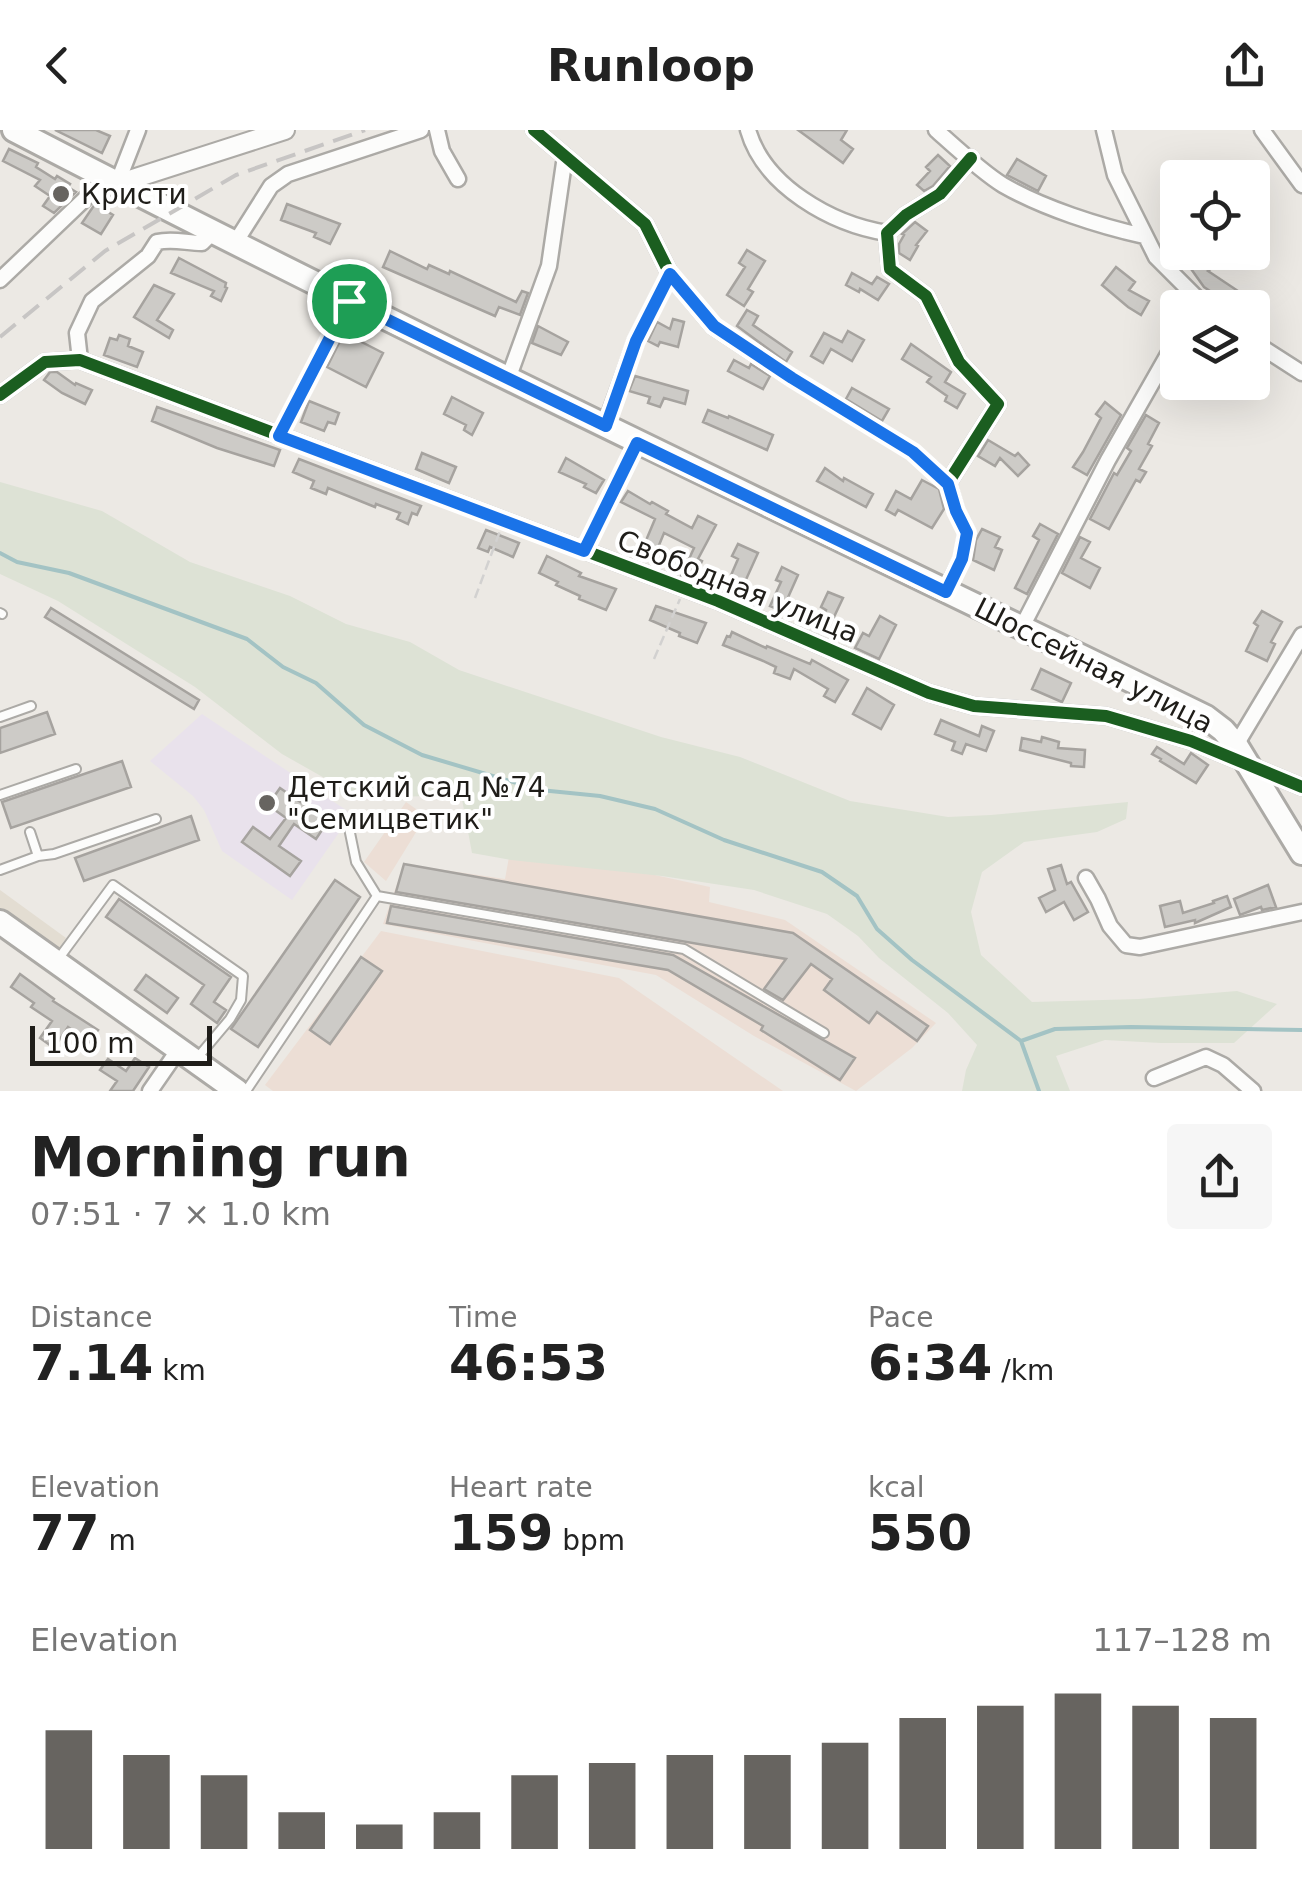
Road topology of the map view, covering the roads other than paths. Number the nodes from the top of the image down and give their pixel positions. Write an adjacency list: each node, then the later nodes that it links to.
1 (14, 130): 14 (main road, Шоссейная улица)
2 (138, 130): 14 (street)
3 (285, 130): 14 (street)
4 (421, 130): 19 (street)
5 (438, 130): 13 (street)
6 (534, 130): 11 (street)
7 (748, 130): 17 (street)
8 (936, 130): 12 (street)
9 (1104, 130): 18 (street)
10 (1262, 130): 15 (street)
11 (565, 156): 20 (street); 28 (street)
12 (970, 158): 17 (street); 18 (street)
13 (458, 179)
14 (117, 184): 16 (main road, Шоссейная улица); 21 (street)
15 (1302, 185)
16 (213, 232): 19 (main road, Шоссейная улица); 25 (street)
17 (887, 233): 33 (street)
18 (1144, 236): 22 (street)
19 (235, 243): 23 (main road, Шоссейная улица)
20 (670, 274): 30 (street); 33 (street)
21 (0, 280)
22 (1186, 290)
23 (349, 301): 28 (main road, Шоссейная улица); 31 (street)
24 (1270, 353): 27 (street)
25 (80, 360): 29 (street); 31 (street, Свободная улица)
26 (1160, 368): 36 (street)
27 (1302, 374)
28 (508, 379): 30 (main road, Шоссейная улица)
29 (0, 395)
30 (606, 426): 32 (main road, Шоссейная улица)
31 (279, 436): 34 (street, Свободная улица)
32 (637, 443): 34 (lane); 35 (main road, Шоссейная улица)
33 (948, 484): 35 (street)
34 (584, 551): 40 (street, Свободная улица)
35 (946, 592): 36 (main road, Шоссейная улица)
36 (1022, 627): 40 (main road, Шоссейная улица)
37 (1302, 636): 40 (street)
38 (31, 706): 39 (lane)
39 (0, 717)
40 (1241, 754): 42 (street, Шоссейная улица); 47 (main road)
41 (76, 769): 43 (lane)
42 (1302, 787)
43 (0, 795)
44 (156, 819): 48 (lane)
45 (349, 828): 51 (lane)
46 (30, 832): 48 (lane)
47 (1302, 853)
48 (38, 856): 49 (lane)
49 (0, 870)
50 (1086, 878): 52 (street)
51 (378, 896): 55 (lane); 60 (lane)
52 (1302, 912)
53 (0, 922): 54 (main road)
54 (56, 962): 56 (main road); 56 (lane)
55 (824, 1033)
56 (186, 1055): 58 (street); 59 (main road)
57 (1154, 1078): 61 (street)
58 (150, 1091)
59 (238, 1091)
60 (246, 1091)
61 (1252, 1091)

